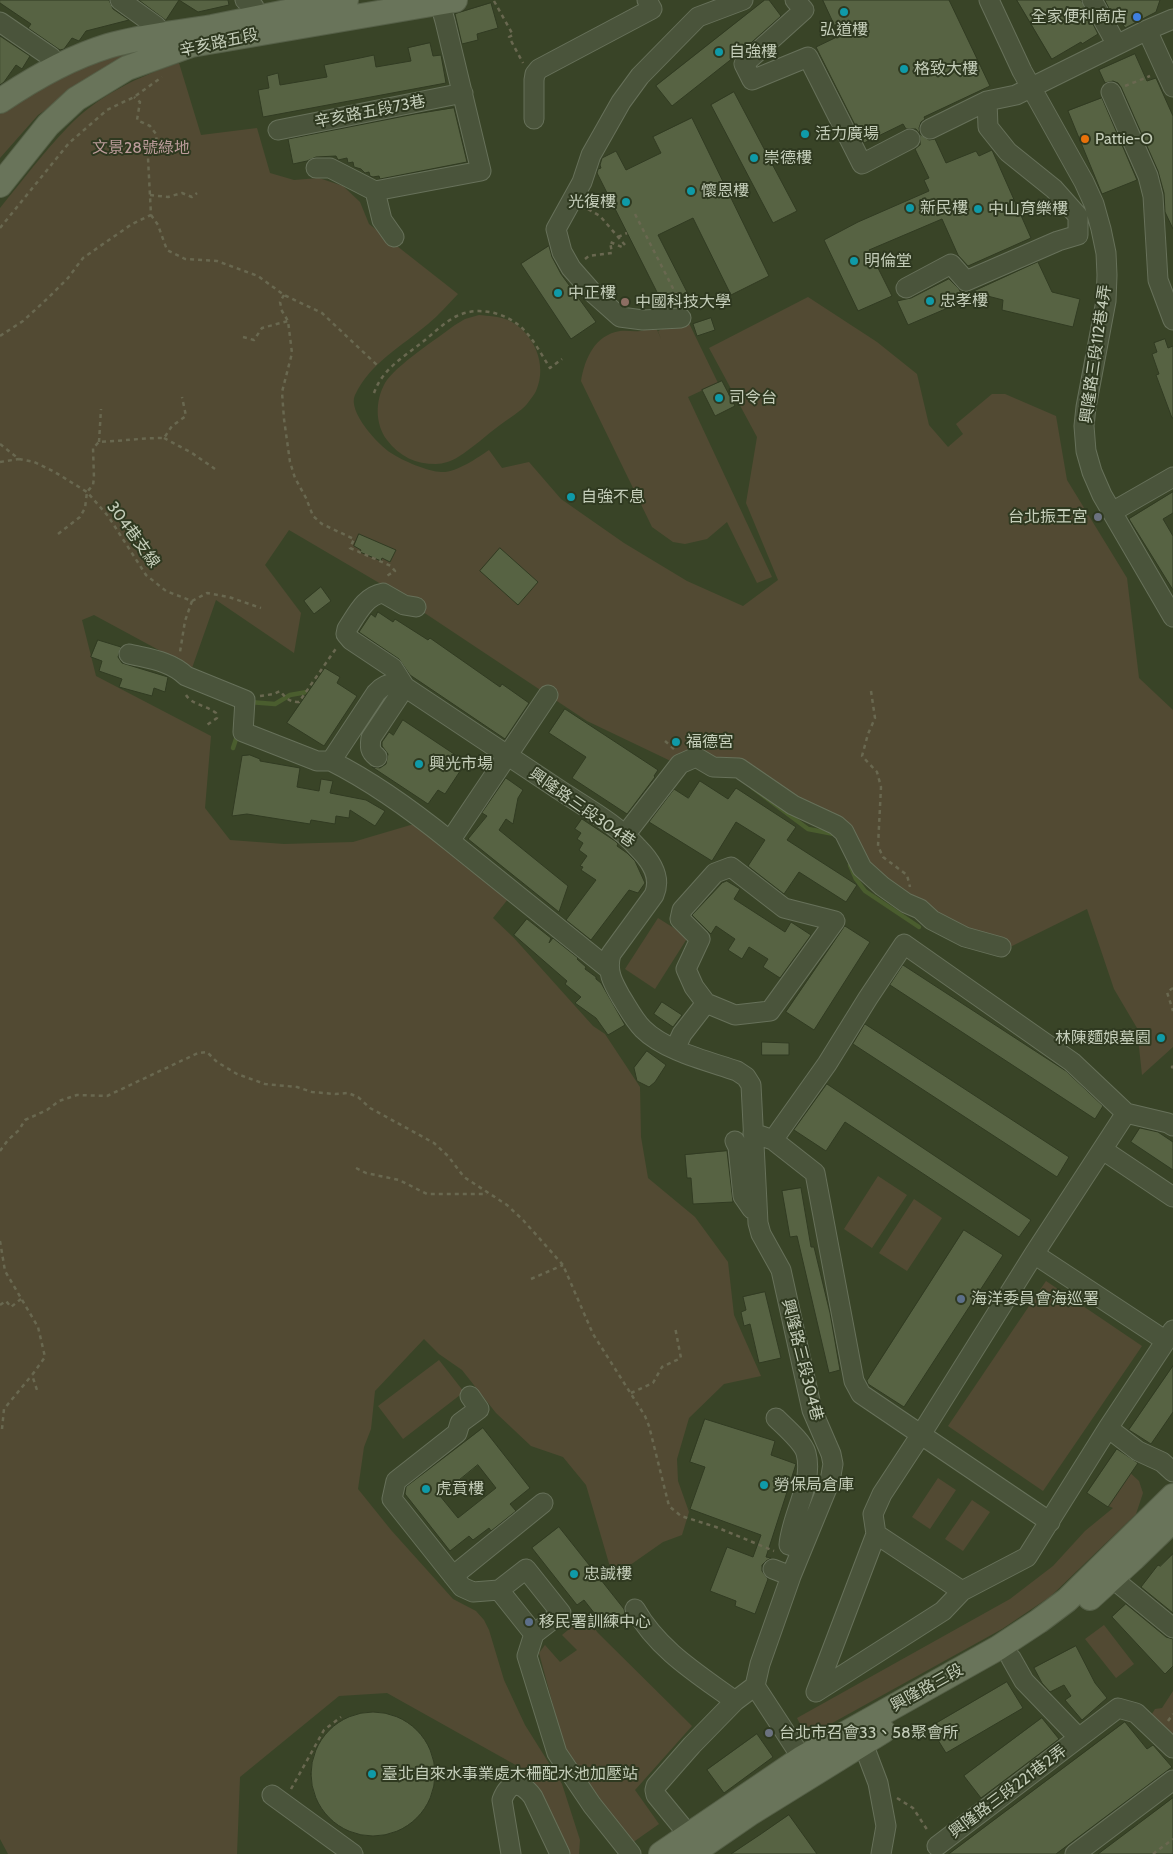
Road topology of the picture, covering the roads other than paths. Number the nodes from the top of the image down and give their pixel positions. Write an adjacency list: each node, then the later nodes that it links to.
1 (120, 0): 15 (street)
2 (346, 0): 10 (main road, 辛亥路五段)
3 (647, 0): 24 (street)
4 (711, 0): 11 (street)
5 (743, 0): 11 (street)
6 (795, 0): 28 (street)
7 (990, 0): 19 (street, 興隆路三段112巷4弄)
8 (1092, 0): 16 (street)
9 (445, 1): 21 (street); 27 (main road, 辛亥路五段)
10 (251, 8): 15 (main road, 辛亥路五段)
11 (698, 17): 35 (street)
12 (1173, 19): 14 (street)
13 (0, 22): 17 (street)
14 (1147, 30): 16 (street); 18 (street)
15 (163, 34): 17 (main road, 辛亥路五段)
16 (1116, 45): 19 (street)
17 (58, 67): 22 (main road, 辛亥路五段)
18 (1169, 78)
19 (1032, 87): 23 (street); 38 (street, 興隆路三段112巷4弄)
20 (1112, 92): 36 (street)
21 (463, 94): 26 (street, 辛亥路五段73巷); 32 (street)
22 (0, 101)
23 (987, 101): 25 (street); 34 (street)
24 (534, 119)
25 (930, 129)
26 (278, 130)
27 (40, 135): 29 (main road); 31 (main road, 辛亥路五段)
28 (910, 139)
29 (0, 165)
30 (316, 168): 32 (street)
31 (0, 185)
32 (376, 191): 33 (street)
33 (394, 237)
34 (906, 288)
35 (681, 311)
36 (1173, 320)
37 (1173, 477): 38 (street)
38 (1112, 512): 40 (street, 興隆路三段112巷4弄)
39 (416, 607): 42 (street)
40 (1173, 617)
41 (128, 654): 46 (street, 興隆路三段304巷)
42 (405, 687): 44 (street, 興隆路三段304巷); 45 (street); 46 (street)
43 (548, 695): 44 (street)
44 (508, 756): 47 (street, 興隆路三段304巷); 48 (street)
45 (377, 757)
46 (337, 769): 48 (street, 興隆路三段304巷)
47 (625, 835): 49 (street); 50 (street, 興隆路三段304巷)
48 (450, 841): 50 (street, 興隆路三段304巷)
49 (1001, 947)
50 (608, 969): 52 (street, 興隆路三段304巷)
51 (706, 1003): 51 (street); 52 (street)
52 (675, 1049): 55 (street, 興隆路三段304巷)
53 (1126, 1113): 54 (street); 56 (street); 58 (street)
54 (1173, 1126)
55 (753, 1133): 56 (street); 60 (street, 興隆路三段304巷)
56 (773, 1140): 66 (street)
57 (735, 1141): 60 (street)
58 (1103, 1150): 59 (street); 61 (street)
59 (1173, 1197)
60 (756, 1213): 73 (street, 興隆路三段304巷)
61 (1034, 1254): 62 (street); 66 (street)
62 (1169, 1335): 65 (street)
63 (470, 1396): 75 (street)
64 (776, 1418): 73 (street)
65 (1108, 1428): 67 (street); 71 (street)
66 (920, 1436): 71 (street); 72 (street)
67 (1169, 1462)
68 (1173, 1496): 86 (main road, 興隆路三段)
69 (543, 1503): 75 (street)
70 (1173, 1520): 77 (main road, 興隆路三段)
71 (1050, 1522): 79 (street)
72 (876, 1534): 79 (street); 79 (street)
73 (802, 1549): 76 (street, 興隆路三段304巷)
74 (774, 1560): 76 (street)
75 (454, 1576): 78 (street)
76 (791, 1576): 84 (street, 興隆路三段304巷)
77 (1112, 1578): 81 (street); 83 (main road, 興隆路三段)
78 (499, 1590): 82 (street); 82 (street)
79 (962, 1591)
80 (635, 1609): 85 (street)
81 (1173, 1628)
82 (534, 1634): 97 (street)
83 (1011, 1658): 86 (main road, 興隆路三段); 87 (street)
84 (755, 1686): 85 (street); 89 (street)
85 (736, 1701): 93 (street)
86 (856, 1737): 89 (main road, 興隆路三段); 93 (main road, 興隆路三段); 99 (street)
87 (1078, 1738): 88 (street, 興隆路三段221巷2弄); 92 (street, 興隆路三段221巷2弄)
88 (1173, 1748)
89 (802, 1758): 93 (main road, 興隆路三段)
90 (1173, 1780): 100 (street)
91 (277, 1800): 94 (street)
92 (937, 1846)
93 (687, 1847): 98 (main road, 興隆路三段)
94 (353, 1854)
95 (511, 1854): 96 (street)
96 (560, 1854)
97 (631, 1854)
98 (661, 1854)
99 (881, 1854)
100 (1075, 1854)

